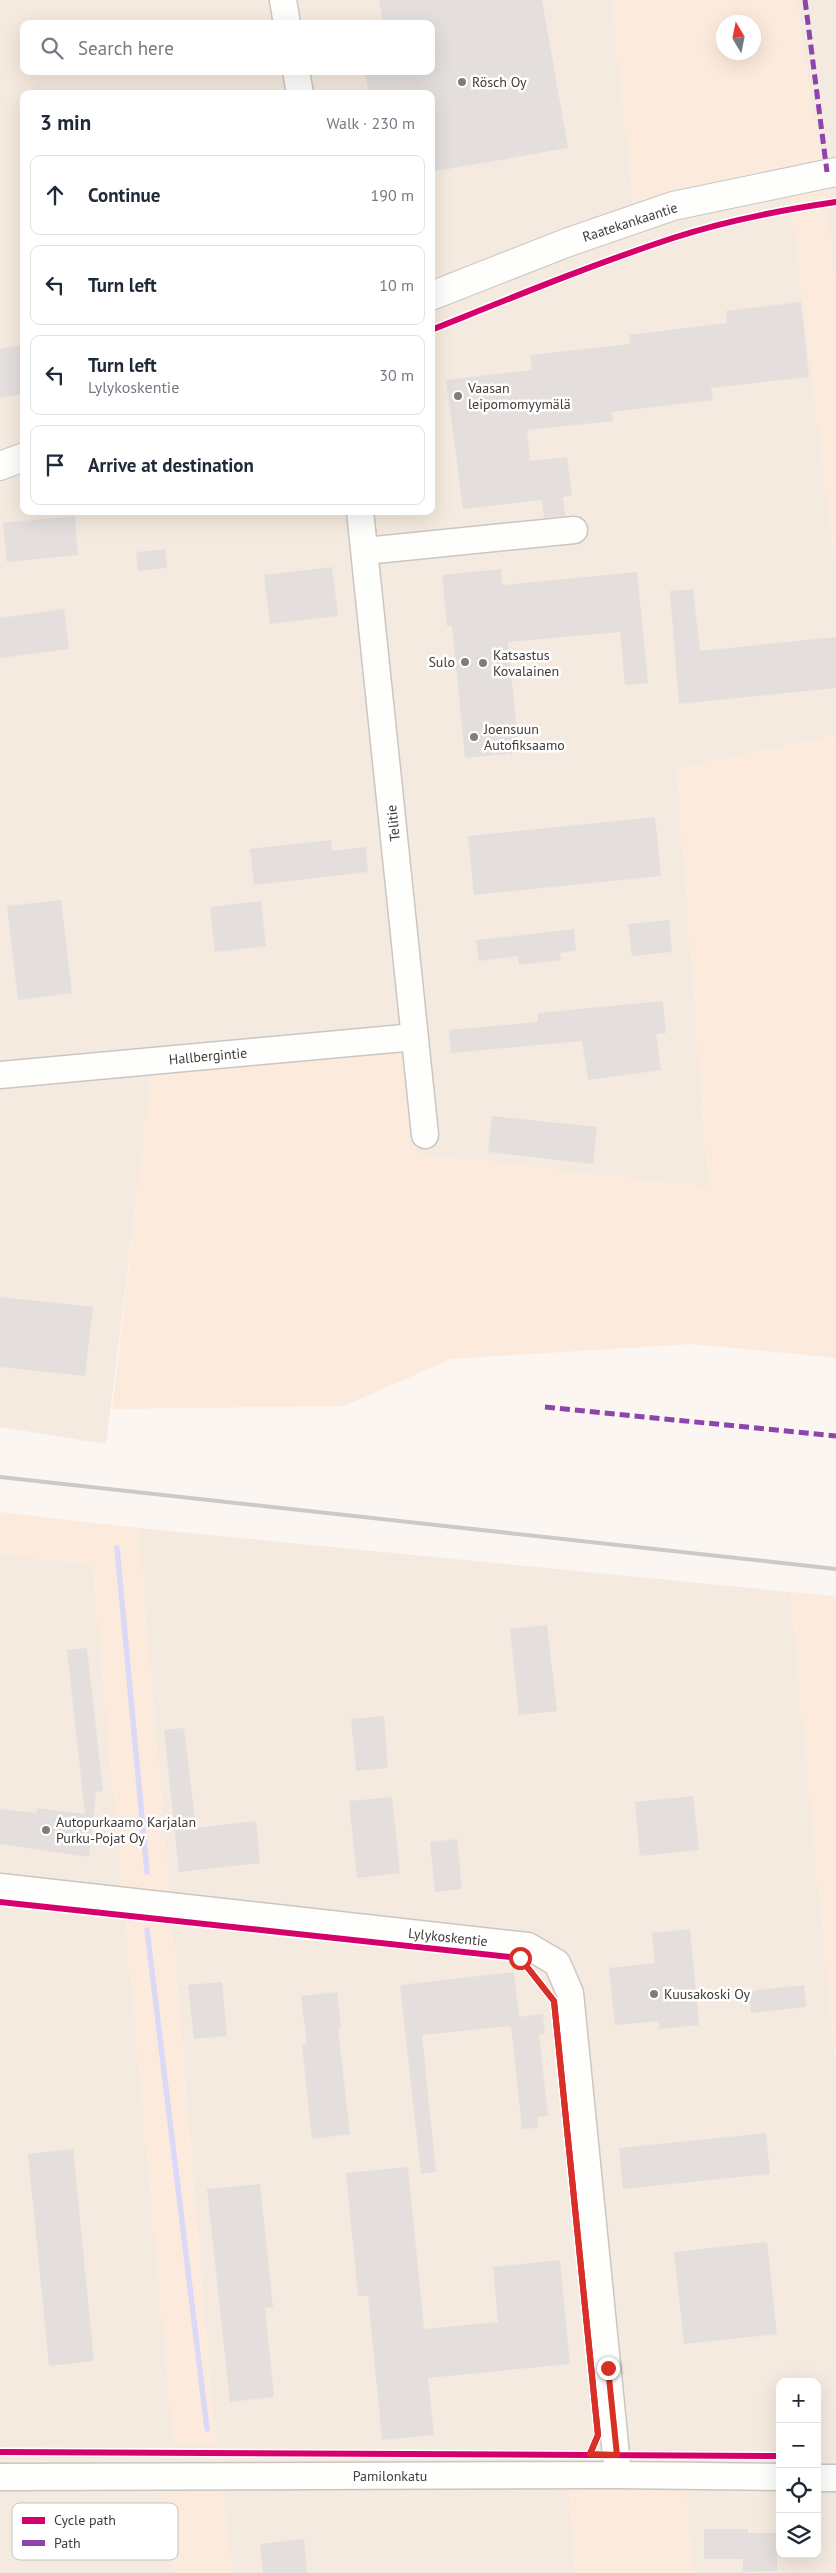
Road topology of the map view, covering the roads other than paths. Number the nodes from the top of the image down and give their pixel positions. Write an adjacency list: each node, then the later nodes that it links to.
1 (282, 0): 2 (street)
2 (286, 20)
3 (297, 75): 4 (street)
4 (299, 90)
5 (836, 172): 6 (main road, Raatekankaantie)
6 (435, 294)
7 (20, 459): 8 (main road)
8 (0, 466)
9 (360, 515): 11 (street, Telitie)
10 (574, 530): 11 (street)
11 (365, 551): 12 (street, Telitie)
12 (415, 1037): 13 (street, Hallbergintie); 14 (street, Telitie)
13 (0, 1075)
14 (425, 1135)
15 (0, 1887): 16 (street, Lylykoskentie)
16 (618, 2475): 17 (street, Pamilonkatu); 18 (street, Pamilonkatu)
17 (0, 2477)
18 (776, 2478)
19 (821, 2478): 20 (street)
20 (836, 2478)

